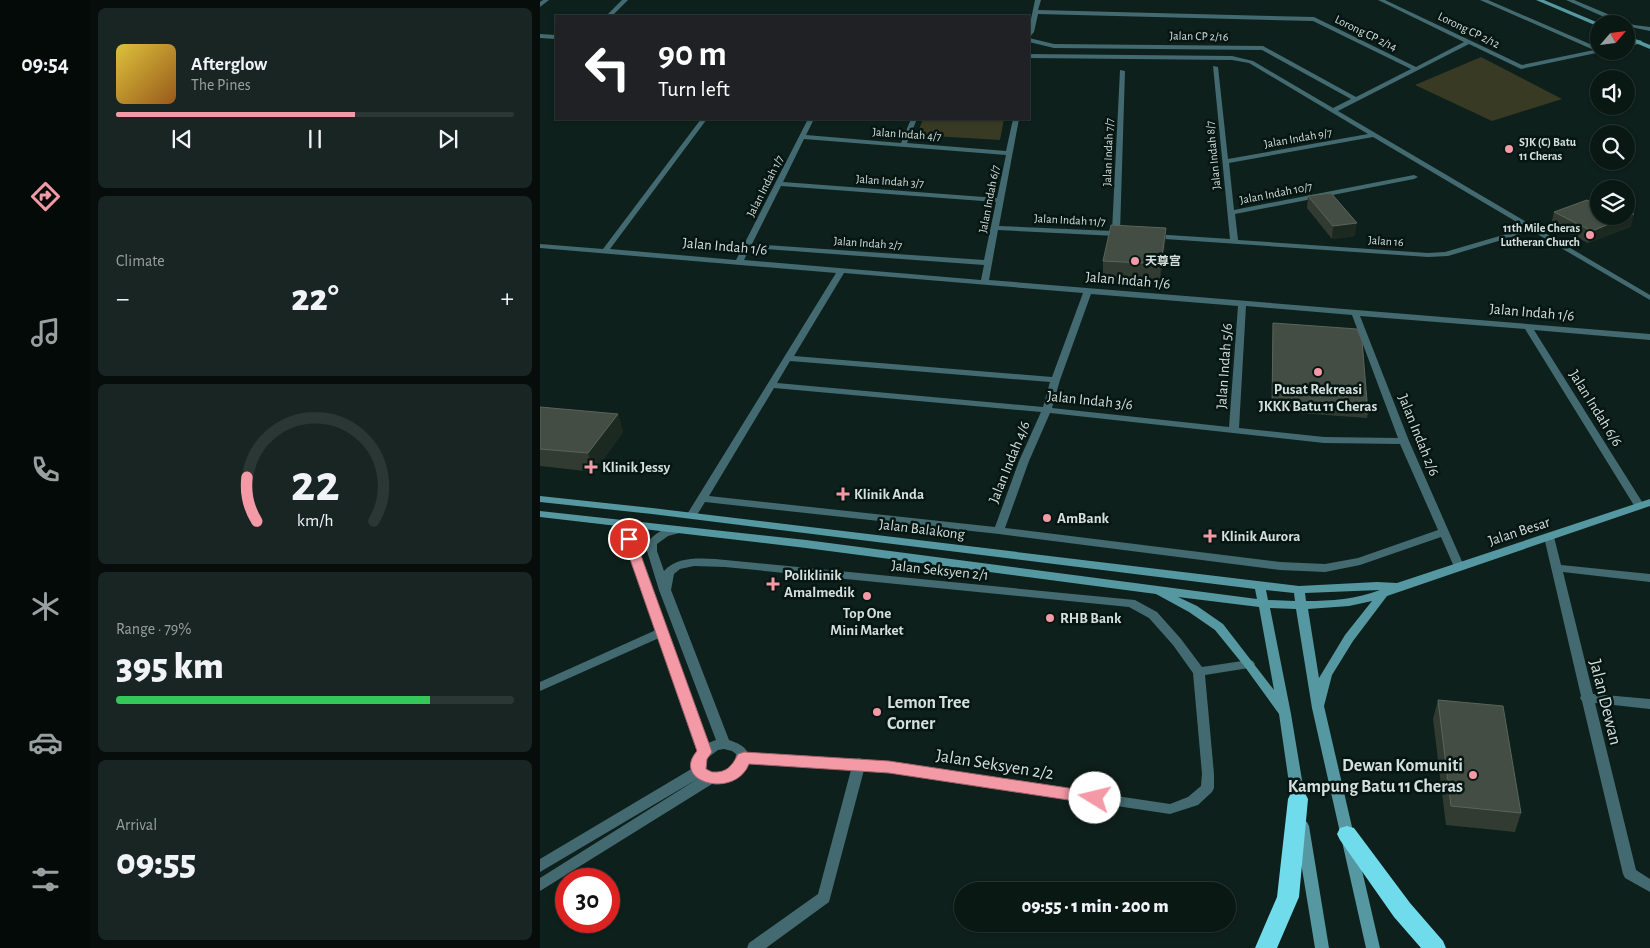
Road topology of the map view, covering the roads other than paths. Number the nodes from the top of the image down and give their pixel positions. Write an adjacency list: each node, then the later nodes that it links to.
1 (546, 0): 9 (street)
2 (625, 0): 11 (street)
3 (1038, 0): 10 (street)
4 (1380, 0): 19 (street, Lorong CP 2/12)
5 (1483, 0): 22 (street)
6 (1539, 0): 12 (street)
7 (1580, 0): 8 (street)
8 (1571, 1): 13 (street)
9 (540, 5)
10 (1035, 12): 14 (street); 27 (street, Lorong CP 2/14)
11 (610, 15)
12 (1590, 21)
13 (1650, 29)
14 (1030, 35)
15 (540, 36): 16 (street)
16 (555, 37)
17 (1030, 40): 29 (street, Jalan CP 2/16)
18 (1635, 40): 20 (street)
19 (1469, 42): 24 (street, Lorong CP 2/12); 27 (street)
20 (1640, 42): 21 (street); 23 (street)
21 (1635, 43)
22 (1590, 46)
23 (1650, 46)
24 (1590, 52)
25 (1030, 56): 30 (street)
26 (1215, 67): 39 (street, Jalan Indah 8/7)
27 (1416, 69): 29 (street)
28 (1122, 71): 46 (street, Jalan Indah 7/7)
29 (1355, 99): 30 (street)
30 (1334, 110): 35 (street)
31 (703, 120): 52 (street)
32 (810, 120): 36 (street, Jalan Indah 1/7)
33 (914, 120): 37 (street)
34 (1016, 120): 38 (street, Jalan Indah 6/7)
35 (1376, 135): 39 (street, Jalan Indah 9/7); 45 (street)
36 (802, 137): 37 (street, Jalan Indah 4/7); 41 (street, Jalan Indah 1/7)
37 (903, 145): 38 (street, Jalan Indah 4/7)
38 (1010, 153): 42 (street, Jalan Indah 6/7)
39 (1225, 162): 43 (street, Jalan Indah 8/7)
40 (1414, 176): 43 (street, Jalan Indah 10/7)
41 (779, 184): 42 (street, Jalan Indah 3/7); 51 (street, Jalan Indah 1/7)
42 (1000, 200): 44 (street, Jalan Indah 6/7)
43 (1231, 213): 49 (street, Jalan Indah 8/7)
44 (995, 228): 46 (street, Jalan Indah 11/7); 54 (street, Jalan Indah 6/7)
45 (1532, 229): 49 (street, Jalan 16); 58 (street)
46 (1116, 234): 47 (street, Jalan Indah 11/7)
47 (1126, 234)
48 (1146, 236): 49 (street)
49 (1234, 242)
50 (540, 246): 52 (street, Jalan Indah 1/6)
51 (748, 246): 53 (street, Jalan Indah 1/7); 54 (street, Jalan Indah 2/7)
52 (604, 251): 53 (street, Jalan Indah 1/6)
53 (739, 262): 55 (street, Jalan Indah 1/6)
54 (988, 263): 56 (street, Jalan Indah 6/7)
55 (841, 271): 56 (street, Jalan Indah 1/6); 63 (street)
56 (984, 283): 57 (street, Jalan Indah 1/6)
57 (1088, 292): 59 (street, Jalan Indah 1/6); 64 (street, Jalan Indah 4/6)
58 (1650, 298)
59 (1242, 304): 60 (street, Jalan Indah 1/6); 67 (street, Jalan Indah 5/6)
60 (1355, 313): 61 (street, Jalan Indah 1/6); 68 (street, Jalan Indah 2/6)
61 (1528, 327): 62 (street, Jalan Indah 1/6); 71 (street, Jalan Indah 6/6)
62 (1650, 337)
63 (788, 358): 64 (street, Jalan Indah 3/6); 65 (street)
64 (1054, 380): 66 (street, Jalan Indah 4/6)
65 (772, 384): 66 (street, Jalan Indah 3/6); 69 (street)
66 (1047, 410): 67 (street, Jalan Indah 3/6); 76 (street, Jalan Indah 4/6)
67 (1234, 431): 68 (street, Jalan Indah 3/6)
68 (1404, 441): 77 (street, Jalan Indah 2/6)
69 (702, 498): 73 (street); 76 (street)
70 (540, 499): 73 (street, Jalan Balakong)
71 (1645, 504): 78 (street, Jalan Besar)
72 (540, 514): 74 (street, Jalan Balakong)
73 (691, 516): 82 (street, Jalan Balakong)
74 (624, 523): 75 (street, Jalan Balakong); 90 (street)
75 (680, 530): 84 (street, Jalan Balakong); 85 (street)
76 (999, 531): 77 (street)
77 (1443, 532): 79 (street, Jalan Indah 2/6)
78 (1549, 537): 79 (street, Jalan Besar); 80 (street, Jalan Dewan)
79 (1460, 566): 83 (street, Jalan Besar)
80 (1556, 568): 81 (street); 94 (street, Jalan Dewan)
81 (1650, 578)
82 (1260, 586): 86 (street, Jalan Balakong); 88 (street)
83 (1398, 587): 86 (street, Jalan Besar); 87 (street, Jalan Besar)
84 (1151, 588): 88 (street, Jalan Balakong); 91 (street)
85 (664, 590): 92 (street, Jalan Seksyen 2/1); 98 (street)
86 (1299, 590): 89 (street)
87 (1382, 595): 89 (street, Jalan Besar); 96 (street)
88 (1263, 604): 89 (street); 97 (street)
89 (1301, 606): 96 (street)
90 (662, 632): 93 (street); 99 (street)
91 (1249, 664): 92 (street); 97 (street)
92 (1199, 672): 101 (street, Jalan Seksyen 2/2)
93 (542, 683)
94 (1586, 698): 95 (street); 107 (street, Jalan Dewan)
95 (1650, 704)
96 (1318, 708): 104 (street)
97 (1285, 714): 103 (street)
98 (724, 744): 99 (street); 100 (street)
99 (705, 752): 102 (street)
100 (744, 758): 101 (street, Jalan Seksyen 2/2); 102 (street)
101 (859, 764): 108 (street)
102 (704, 775): 105 (street); 106 (street)
103 (1298, 799): 109 (highway); 110 (street)
104 (1347, 834): 111 (street); 112 (highway)
105 (540, 866)
106 (540, 885)
107 (1650, 886)
108 (754, 948)
109 (1266, 948)
110 (1322, 948)
111 (1373, 948)
112 (1435, 948)

